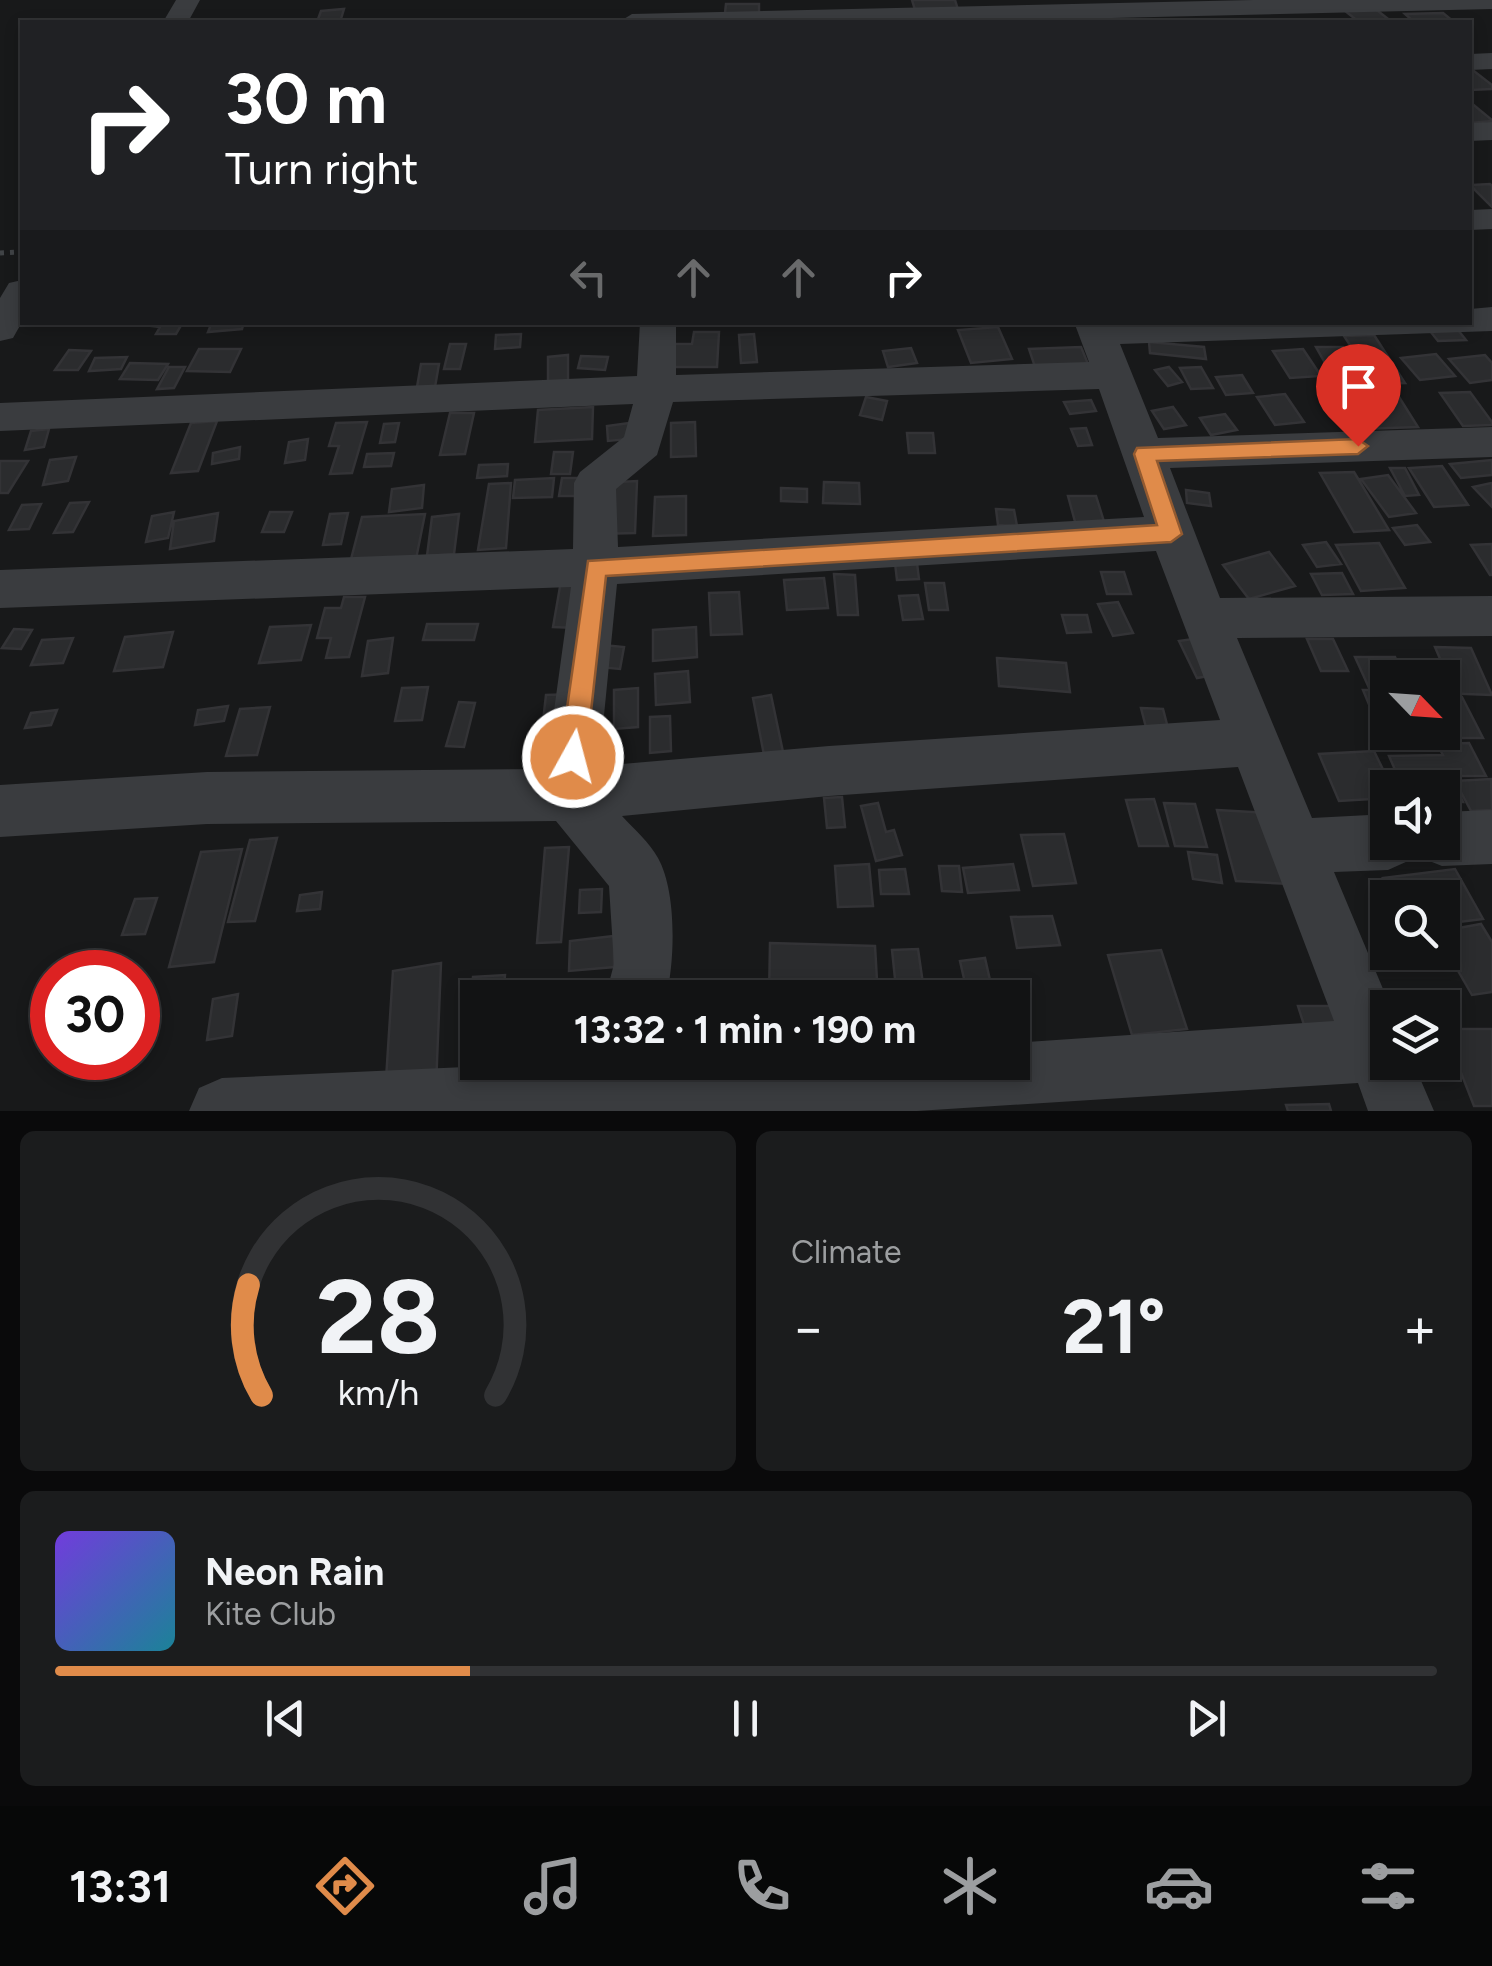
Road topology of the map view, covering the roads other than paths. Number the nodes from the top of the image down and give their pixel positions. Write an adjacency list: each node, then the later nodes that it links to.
1 (1492, 2): 2 (street)
2 (978, 13): 3 (street)
3 (732, 20)
4 (20, 294): 7 (street)
5 (658, 325): 9 (street)
6 (1397, 325): 8 (street)
7 (0, 329)
8 (1098, 344): 9 (street); 12 (street)
9 (656, 389): 10 (street); 14 (street)
10 (0, 418)
11 (1492, 442): 12 (street)
12 (1144, 454): 13 (street)
13 (1171, 534): 14 (street); 17 (street)
14 (596, 567): 15 (street); 19 (street)
15 (0, 588)
16 (1492, 616): 17 (street)
17 (1206, 618): 18 (street)
18 (1255, 742): 19 (street); 24 (street)
19 (569, 795): 20 (street); 25 (street)
20 (0, 811)
21 (1492, 837): 22 (street)
22 (1460, 838)
23 (1370, 843): 24 (street)
24 (1298, 846): 26 (street)
25 (640, 980)
26 (1370, 1034)
27 (1370, 1050): 29 (street)
28 (1388, 1080): 31 (street)
29 (613, 1089): 30 (street)
30 (222, 1111)
31 (1401, 1111)

